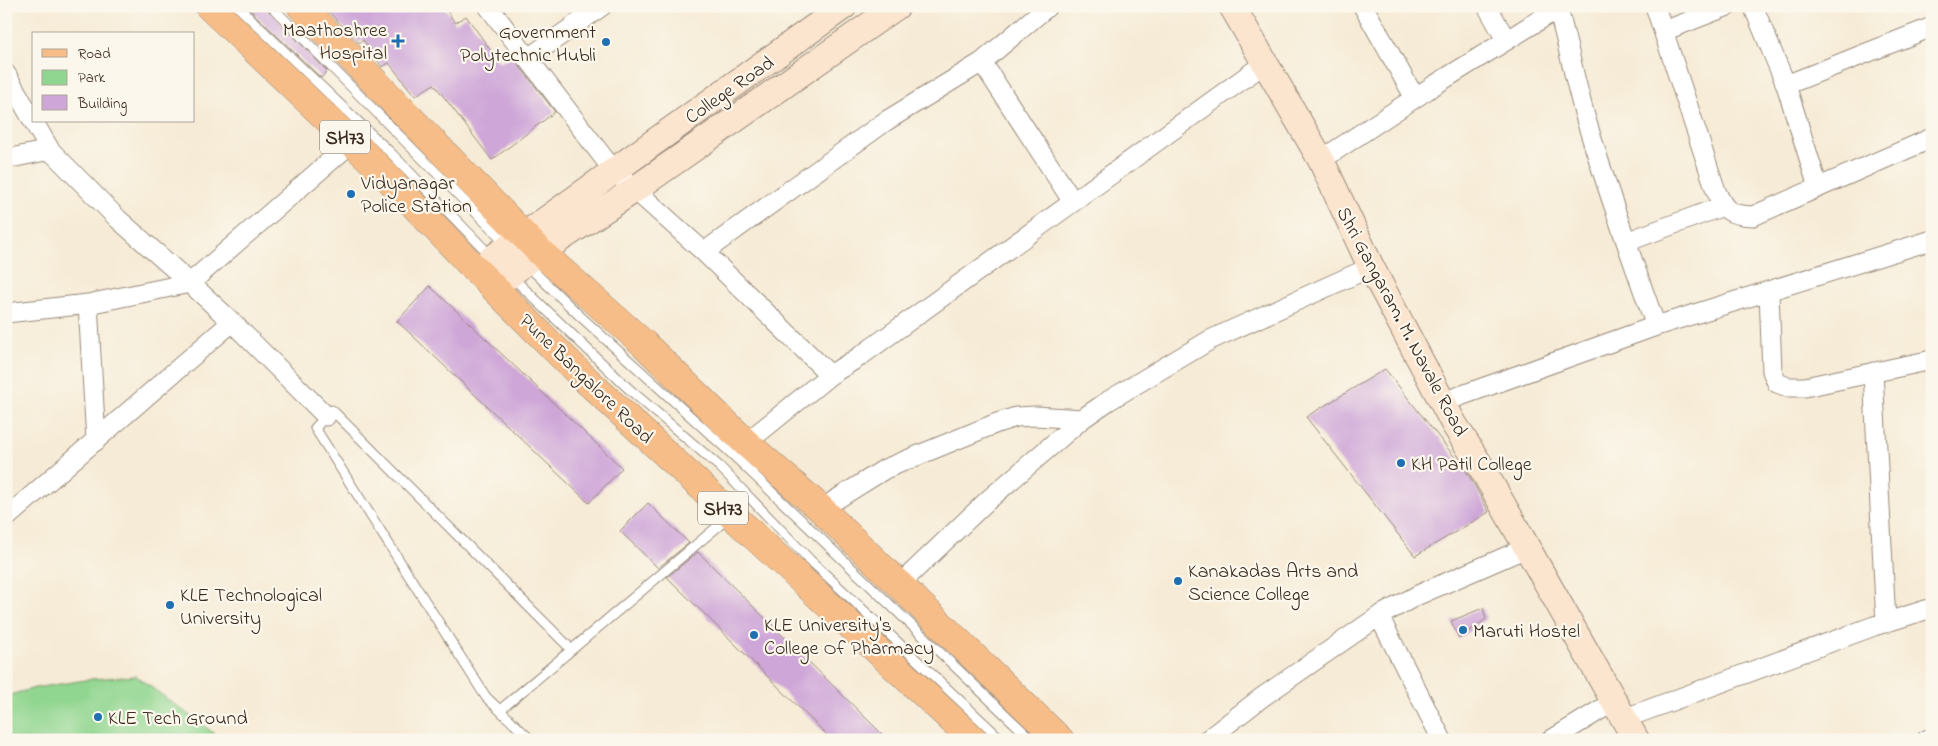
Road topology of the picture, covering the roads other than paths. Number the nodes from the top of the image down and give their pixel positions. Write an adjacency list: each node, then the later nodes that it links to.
1 (209, 6): 29 (main road, Pune Bangalore Road / SH73)
2 (237, 6): 41 (lane)
3 (271, 6): 41 (lane)
4 (301, 6): 41 (main road, Pune Bangalore Road / SH73)
5 (488, 6): 20 (street)
6 (602, 6): 20 (street)
7 (844, 6): 33 (main road, College Road)
8 (897, 6): 35 (main road)
9 (1048, 6): 21 (street)
10 (1232, 6): 22 (main road, Shri Gangaram. M. Navale Road)
11 (1363, 6): 25 (street)
12 (1487, 6): 19 (street)
13 (1655, 6): 18 (street)
14 (1728, 6): 18 (street)
15 (1753, 6): 24 (street)
16 (1560, 8): 19 (street); 39 (street)
17 (1932, 26): 24 (street)
18 (1664, 31): 37 (street)
19 (1506, 40): 25 (street)
20 (527, 60): 33 (street)
21 (982, 62): 36 (street); 40 (street)
22 (1265, 62): 32 (main road, Shri Gangaram. M. Navale Road); 36 (street)
23 (6, 74): 26 (street)
24 (1786, 85): 34 (street)
25 (1415, 98): 32 (street)
26 (32, 119)
27 (34, 122): 30 (street)
28 (1932, 138): 34 (street)
29 (351, 143): 41 (main road, Pune Bangalore Road / SH73); 43 (street)
30 (50, 150): 31 (street); 43 (street)
31 (6, 159)
32 (1321, 160): 42 (main road, Shri Gangaram. M. Navale Road)
33 (613, 170): 35 (street); 41 (main road, College Road)
34 (1818, 187): 37 (street)
35 (634, 190): 40 (street); 41 (main road)
36 (1072, 202): 51 (street)
37 (1722, 206): 39 (street)
38 (1932, 240): 44 (street)
39 (1626, 242): 48 (street)
40 (704, 252): 51 (street)
41 (508, 260): 56 (main road, Pune Bangalore Road / SH73); 58 (main road, Pune Bangalore Road / SH73); 71 (lane); 72 (lane)
42 (1371, 267): 52 (main road, Shri Gangaram. M. Navale Road); 54 (street)
43 (190, 283): 45 (street); 47 (street)
44 (1769, 292): 48 (street); 50 (street)
45 (88, 304): 46 (street); 55 (street)
46 (6, 313)
47 (232, 322): 53 (street); 55 (street)
48 (1656, 326): 52 (street)
49 (1932, 360): 50 (street)
50 (1872, 372): 64 (street)
51 (830, 375): 56 (street)
52 (1444, 402): 60 (main road, Shri Gangaram. M. Navale Road)
53 (326, 416): 65 (lane); 66 (lane)
54 (1082, 419): 57 (street); 61 (street)
55 (96, 441): 59 (street)
56 (746, 443): 57 (main road, Pune Bangalore Road / SH73)
57 (821, 509): 61 (main road, Pune Bangalore Road / SH73)
58 (731, 516): 66 (lane); 70 (main road, Pune Bangalore Road / SH73)
59 (6, 518)
60 (1526, 548): 63 (street); 67 (main road, Shri Gangaram. M. Navale Road)
61 (899, 585): 73 (main road, Pune Bangalore Road / SH73)
62 (1932, 608): 64 (street)
63 (1379, 616): 74 (street); 75 (street)
64 (1886, 623): 67 (street)
65 (566, 645)
66 (500, 710): 69 (lane)
67 (1624, 720): 76 (street)
68 (1932, 738): 77 (street)
69 (531, 740)
70 (974, 740)
71 (1002, 740)
72 (1032, 740)
73 (1060, 740)
74 (1207, 740)
75 (1442, 740)
76 (1551, 740)
77 (1926, 740)

